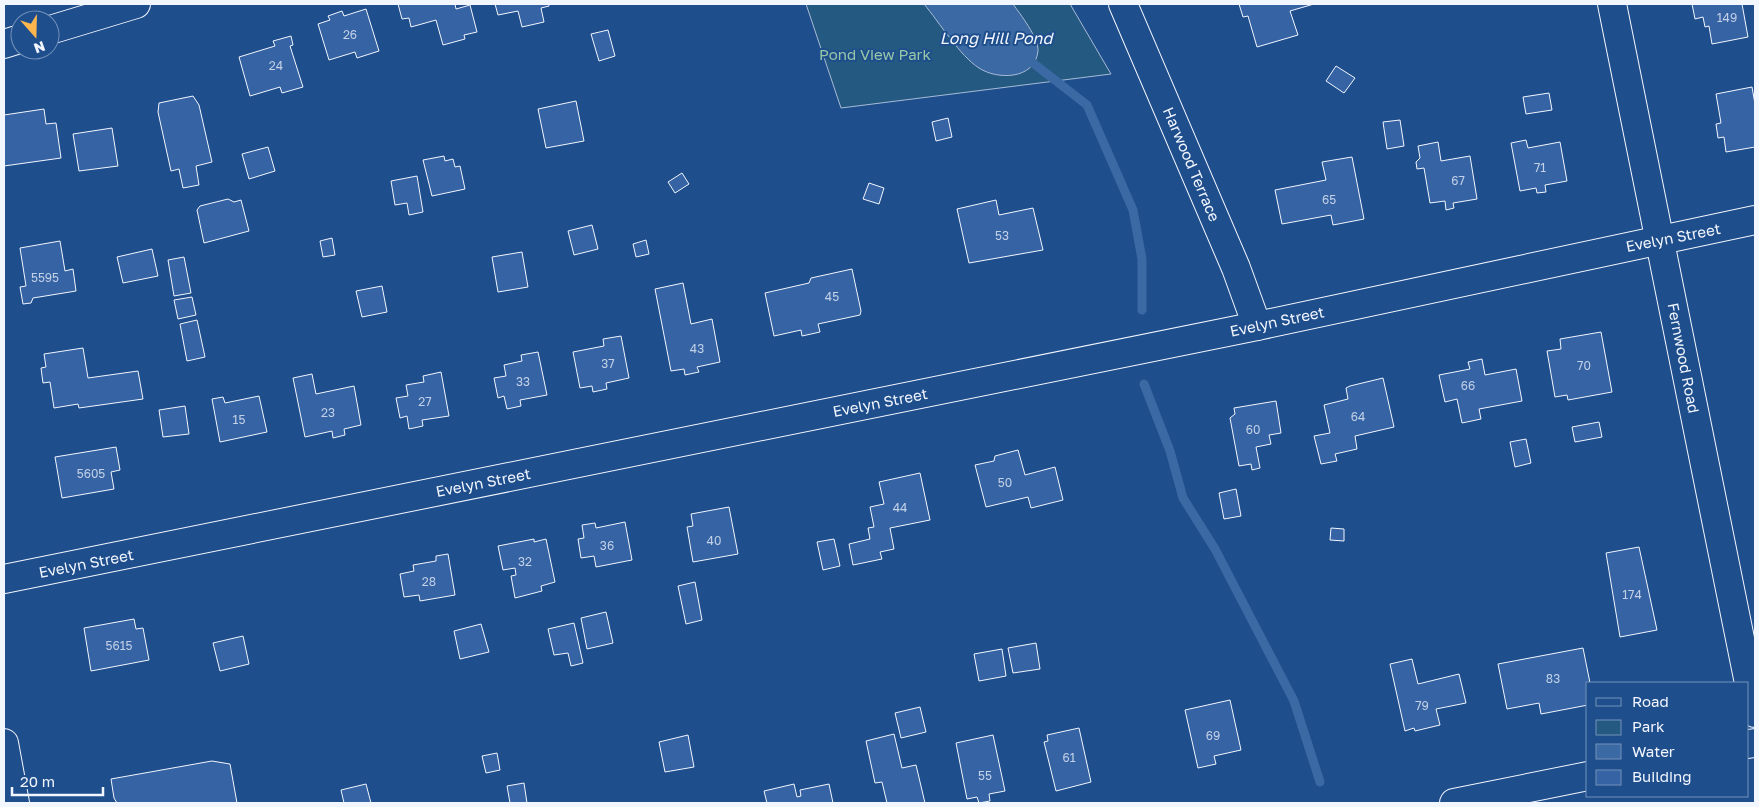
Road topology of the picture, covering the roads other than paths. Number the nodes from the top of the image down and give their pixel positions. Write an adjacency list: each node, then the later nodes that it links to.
1 (136, 4): 4 (street)
2 (1123, 4): 7 (street, Harwood Terrace)
3 (1612, 4): 6 (street, Fernwood Road)
4 (60, 27)
5 (1755, 220): 6 (street, Evelyn Street)
6 (1660, 239): 7 (street, Evelyn Street); 9 (street, Fernwood Road)
7 (1257, 326): 8 (street, Evelyn Street)
8 (4, 579)
9 (1749, 682)
10 (1749, 683): 11 (street, Fernwood Road)
11 (1755, 713)
12 (4, 743): 13 (street)
13 (6, 770): 15 (street)
14 (1586, 776): 16 (street)
15 (15, 803)
16 (1454, 803)

